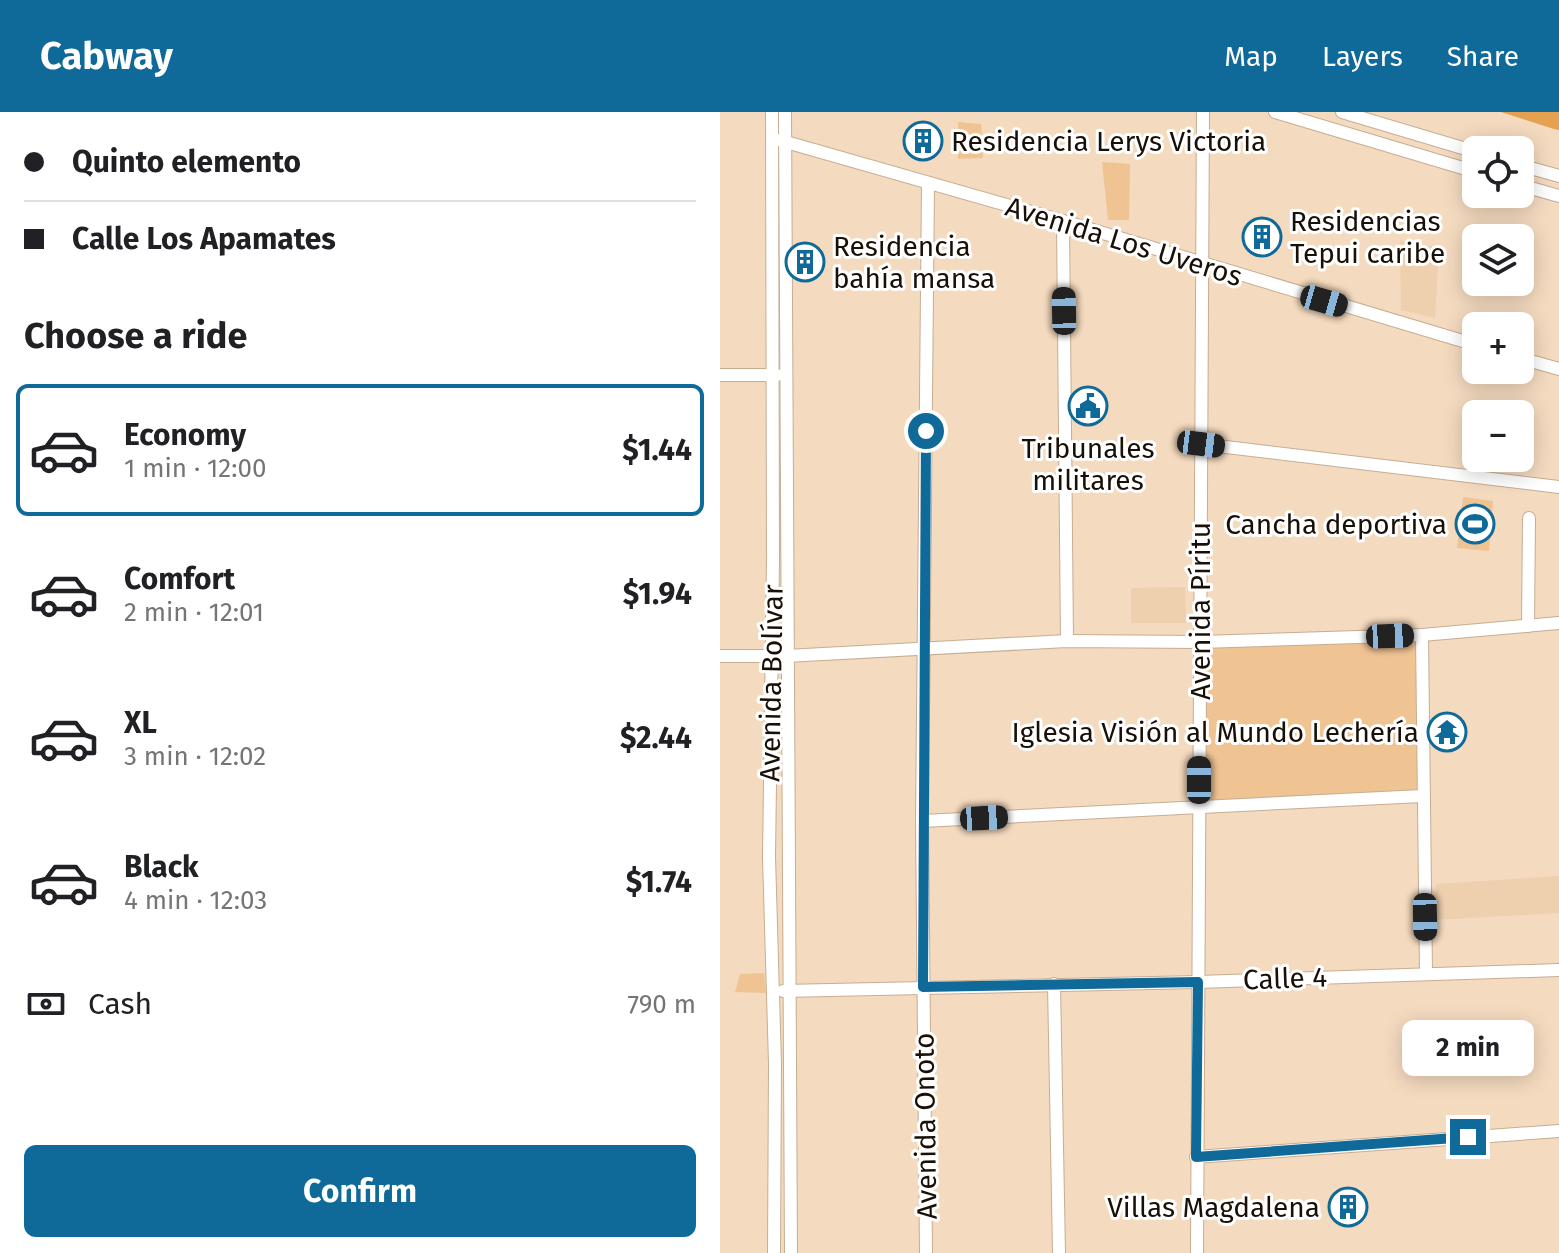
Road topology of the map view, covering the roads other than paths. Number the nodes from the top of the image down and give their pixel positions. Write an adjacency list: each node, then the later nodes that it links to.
1 (772, 112): 7 (street, Avenida Bolívar)
2 (785, 112): 7 (street, Avenida Bolívar)
3 (1203, 112): 17 (street, Avenida Píritu)
4 (1275, 112): 8 (street)
5 (1342, 112): 6 (street)
6 (1386, 125): 8 (street); 9 (street)
7 (779, 140): 13 (street, Avenida Los Uveros); 22 (street, Avenida Bolívar)
8 (1382, 144): 10 (street)
9 (1462, 148)
10 (1462, 168)
11 (1534, 169): 12 (street)
12 (1559, 176)
13 (928, 183): 16 (street, Avenida Los Uveros); 31 (street, Avenida Onoto)
14 (1534, 189): 15 (street)
15 (1559, 196)
16 (1063, 221): 17 (street, Avenida Los Uveros); 29 (street)
17 (1202, 265): 18 (street, Avenida Los Uveros); 23 (street, Avenida Píritu)
18 (1462, 341)
19 (1534, 362): 20 (street)
20 (1559, 369)
21 (720, 375): 22 (street)
22 (779, 375): 33 (street, Avenida Bolívar); 34 (street, Avenida Bolívar)
23 (1201, 444): 24 (street); 30 (street, Avenida Píritu)
24 (1559, 487)
25 (1529, 518): 27 (street)
26 (1559, 623): 27 (street)
27 (1528, 626): 28 (street)
28 (1422, 635): 30 (street); 35 (street)
29 (1067, 641): 30 (street); 31 (street)
30 (1200, 642): 36 (street, Avenida Píritu)
31 (924, 649): 34 (street); 37 (street, Avenida Onoto)
32 (720, 656): 33 (street)
33 (772, 656): 34 (street); 44 (street, Avenida Bolívar)
34 (786, 656): 43 (street, Avenida Bolívar)
35 (1422, 796): 36 (street); 39 (street)
36 (1198, 807): 37 (street); 40 (street, Avenida Píritu)
37 (922, 821): 42 (street, Avenida Onoto)
38 (1559, 970): 39 (street, Calle 4)
39 (1426, 973): 40 (street, Calle 4)
40 (1198, 982): 41 (street, Calle 4); 46 (street, Avenida Píritu)
41 (1054, 984): 42 (street, Calle 4); 50 (street)
42 (923, 987): 43 (street, Calle 4); 49 (street, Avenida Onoto)
43 (789, 990): 44 (street, Calle 4); 48 (street, Avenida Bolívar)
44 (772, 991): 47 (street, Avenida Bolívar)
45 (1559, 1131): 46 (street)
46 (1196, 1157): 51 (street, Avenida Píritu)
47 (774, 1253)
48 (791, 1253)
49 (926, 1253)
50 (1059, 1253)
51 (1197, 1253)

